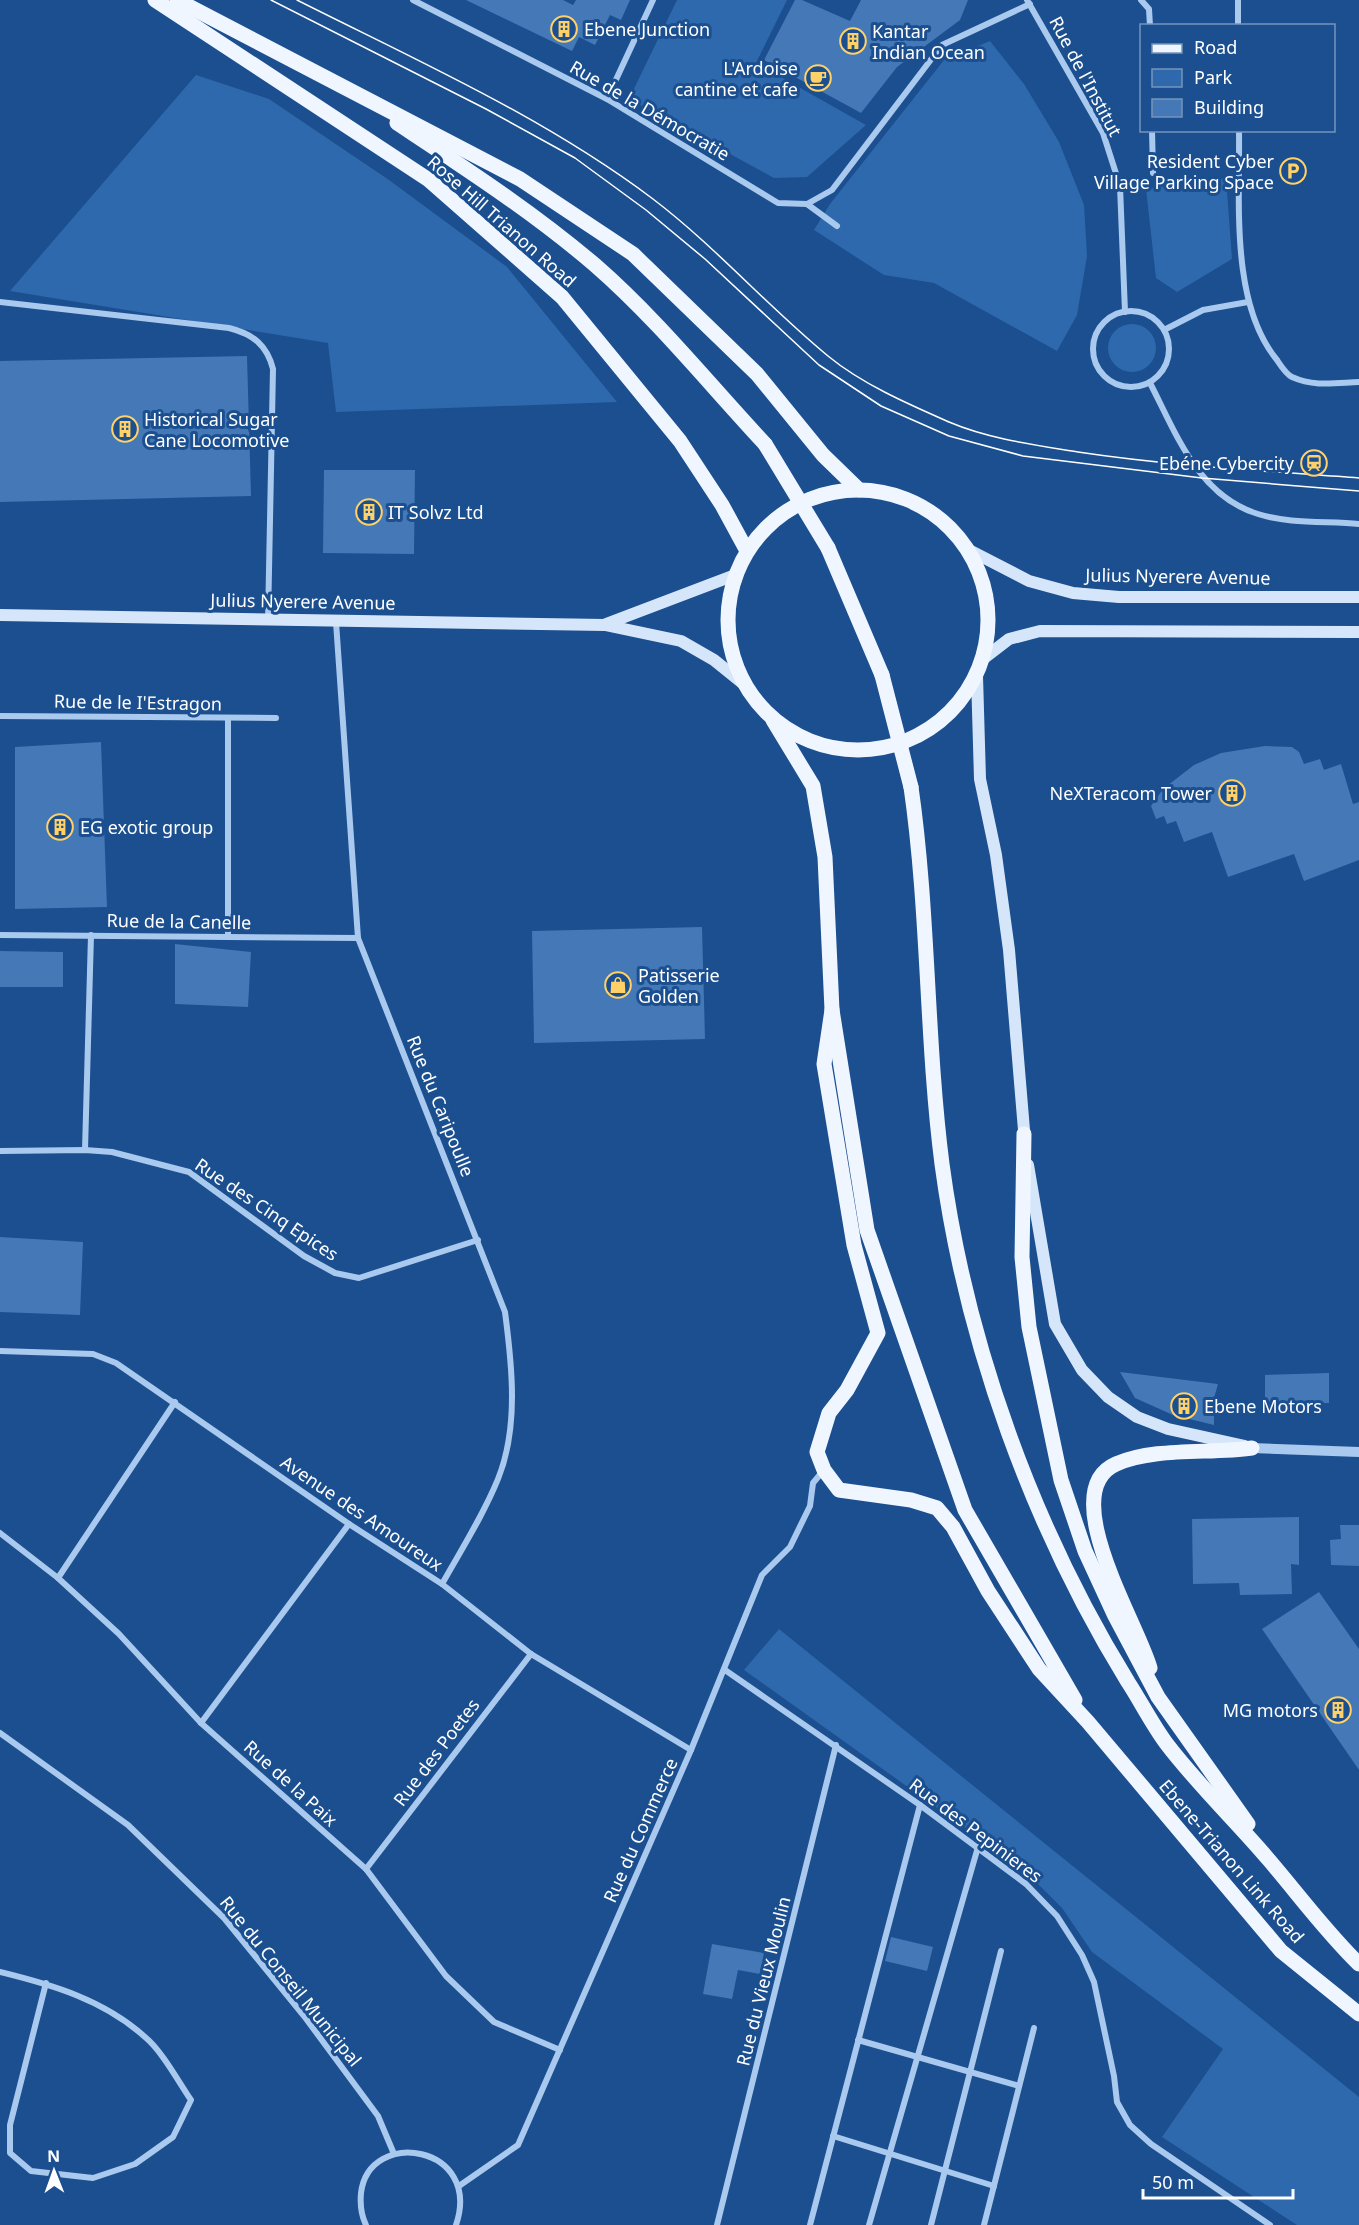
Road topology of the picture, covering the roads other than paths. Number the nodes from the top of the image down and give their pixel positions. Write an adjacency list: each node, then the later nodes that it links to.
1 (155, 0): 25 (main road, Rose Hill Trianon Road)
2 (177, 0): 10 (main road)
3 (413, 0): 11 (street, Rue de la Démocratie)
4 (653, 0): 11 (street)
5 (1141, 0): 8 (street)
6 (1238, 0): 9 (street)
7 (1028, 2): 15 (street); 19 (street, Rue de l'Institut)
8 (1150, 24)
9 (1238, 24)
10 (325, 75): 23 (main road); 69 (main road, bridge)
11 (607, 99): 15 (street, Rue de la Démocratie)
12 (1152, 132): 14 (street)
13 (1239, 132): 18 (street)
14 (1153, 173)
15 (807, 204): 16 (street)
16 (837, 226)
17 (2, 301): 30 (street)
18 (1248, 302): 20 (street); 21 (street)
19 (1125, 312): 20 (street); 22 (street)
20 (1164, 330): 22 (street)
21 (1359, 382)
22 (1150, 383): 24 (street)
23 (859, 490): 25 (main road, Julius Nyerere Avenue); 26 (main road, Julius Nyerere Avenue)
24 (1359, 524)
25 (747, 550): 27 (main road, Julius Nyerere Avenue)
26 (969, 550): 28 (main road, Julius Nyerere Avenue); 34 (main road, Julius Nyerere Avenue)
27 (735, 575): 32 (main road, Julius Nyerere Avenue); 36 (main road, Julius Nyerere Avenue)
28 (1359, 597)
29 (0, 615): 30 (main road, Julius Nyerere Avenue)
30 (268, 621): 31 (main road, Julius Nyerere Avenue)
31 (336, 622): 32 (main road, Julius Nyerere Avenue); 44 (street, Rue du Caripoulle)
32 (605, 625): 36 (main road, Julius Nyerere Avenue)
33 (1359, 632): 34 (main road)
34 (983, 659): 35 (main road, Julius Nyerere Avenue)
35 (977, 676): 40 (main road, Julius Nyerere Avenue); 46 (main road)
36 (745, 685): 40 (main road, Julius Nyerere Avenue)
37 (0, 716): 38 (street, Rue de le I'Estragon)
38 (228, 718): 39 (street, Rue de le I'Estragon); 43 (street)
39 (276, 718)
40 (773, 720): 45 (main road)
41 (0, 935): 42 (street, Rue de la Canelle)
42 (91, 935): 43 (street, Rue de la Canelle); 47 (street)
43 (228, 937): 44 (street, Rue de la Canelle)
44 (358, 938): 49 (street, Rue du Caripoulle)
45 (832, 1010): 54 (main road); 62 (main road)
46 (1024, 1134): 52 (main road); 61 (main road)
47 (85, 1150): 48 (street, Rue des Cinq Epices); 49 (street, Rue des Cinq Epices)
48 (0, 1151)
49 (478, 1240): 58 (street, Rue du Caripoulle)
50 (0, 1351): 51 (street, Avenue des Amoureux)
51 (175, 1402): 55 (street, Avenue des Amoureux); 57 (street)
52 (1252, 1448): 53 (street); 61 (main road)
53 (1359, 1452)
54 (824, 1470): 60 (street, Rue du Commerce); 62 (main road)
55 (349, 1524): 58 (street, Avenue des Amoureux); 63 (street)
56 (0, 1533): 57 (street, Rue de la Paix)
57 (58, 1578): 63 (street, Rue de la Paix)
58 (442, 1584): 59 (street, Avenue des Amoureux)
59 (531, 1654): 66 (street, Avenue des Amoureux); 70 (street, Rue des Poetes)
60 (725, 1670): 65 (street, Rue des Pepinieres); 66 (street, Rue du Commerce)
61 (1158, 1697): 69 (main road)
62 (1088, 1722): 75 (main road, Ebene-Trianon Link Road)
63 (201, 1723): 70 (street, Rue de la Paix)
64 (0, 1733): 83 (street, Rue du Conseil Municipal)
65 (836, 1745): 67 (street, Rue des Pepinieres); 90 (street, Rue du Vieux Moulin)
66 (691, 1750): 78 (street, Rue du Commerce)
67 (920, 1805): 68 (street, Rue des Pepinieres); 77 (street)
68 (978, 1846): 79 (street); 95 (street, Rue des Pepinieres)
69 (1269, 1860): 72 (main road, Ebene-Trianon Link Road)
70 (366, 1869): 78 (street, Rue de la Paix)
71 (1001, 1951): 80 (street)
72 (1359, 1964)
73 (0, 1972): 74 (street)
74 (46, 1983): 74 (street)
75 (1359, 2014)
76 (1034, 2028): 81 (street)
77 (858, 2040): 79 (street); 82 (street)
78 (560, 2050): 86 (street, Rue du Commerce)
79 (918, 2056): 80 (street); 84 (street)
80 (970, 2072): 81 (street); 85 (street)
81 (1019, 2086): 87 (street)
82 (833, 2136): 84 (street); 91 (street)
83 (394, 2154): 86 (street); 88 (street)
84 (889, 2155): 85 (street); 92 (street)
85 (945, 2173): 87 (street); 93 (street)
86 (459, 2186): 89 (street)
87 (994, 2186): 94 (street)
88 (366, 2225)
89 (456, 2225)
90 (717, 2225)
91 (810, 2225)
92 (869, 2225)
93 (931, 2225)
94 (984, 2225)
95 (1270, 2225)

